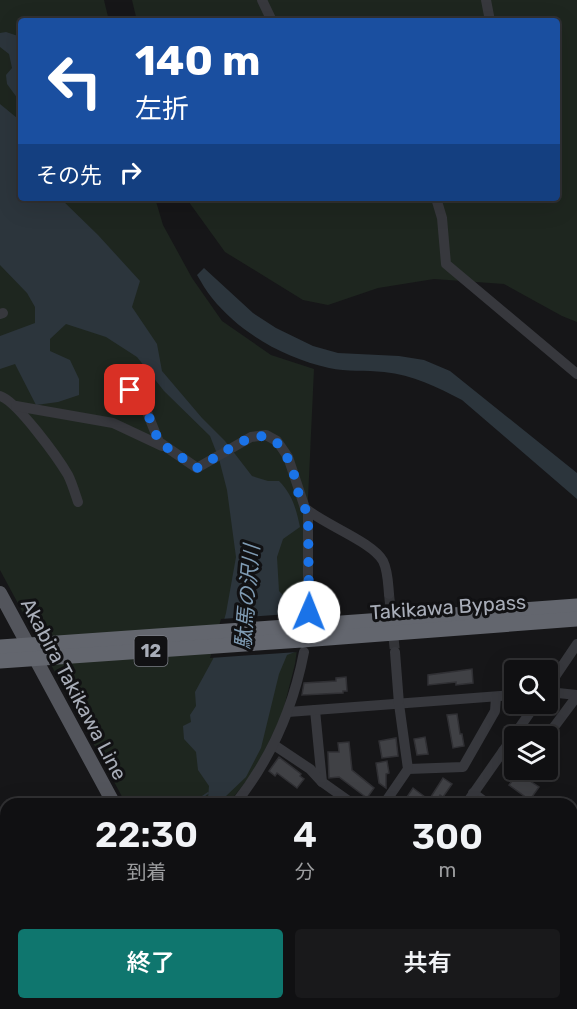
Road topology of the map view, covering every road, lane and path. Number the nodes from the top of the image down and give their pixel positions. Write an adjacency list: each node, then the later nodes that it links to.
1 (262, 0): 3 (street)
2 (486, 0): 4 (street)
3 (271, 18)
4 (489, 18)
5 (437, 201): 6 (street)
6 (577, 374)
7 (1, 394): 9 (street)
8 (112, 396): 10 (street)
9 (16, 406): 10 (street); 11 (street)
10 (163, 446): 12 (street)
11 (78, 502)
12 (308, 512): 14 (street); 17 (street)
13 (0, 593): 37 (main road, Akabira Takikawa Line)
14 (390, 594)
15 (577, 606): 17 (highway, Takikawa Bypass / 12)
16 (577, 619): 17 (highway, Takikawa Bypass / 12)
17 (304, 632): 19 (highway, Takikawa Bypass / 12, bridge); 21 (highway, Takikawa Bypass / 12, bridge); 29 (street)
18 (577, 644): 22 (street)
19 (0, 647)
20 (395, 652): 27 (street)
21 (0, 662)
22 (558, 672)
23 (558, 693): 25 (street)
24 (504, 696): 26 (street)
25 (577, 696): 31 (street)
26 (496, 697): 27 (street); 34 (street)
27 (399, 704): 28 (street); 34 (street)
28 (315, 710): 29 (street); 35 (street)
29 (288, 712): 32 (street)
30 (529, 714): 33 (street)
31 (555, 726)
32 (274, 745): 35 (street); 38 (street)
33 (503, 751): 36 (street)
34 (408, 769): 40 (street)
35 (322, 782): 39 (street)
36 (473, 793): 41 (street); 42 (street)
37 (111, 798)
38 (240, 798)
39 (344, 798)
40 (388, 798)
41 (470, 798)
42 (480, 798)

